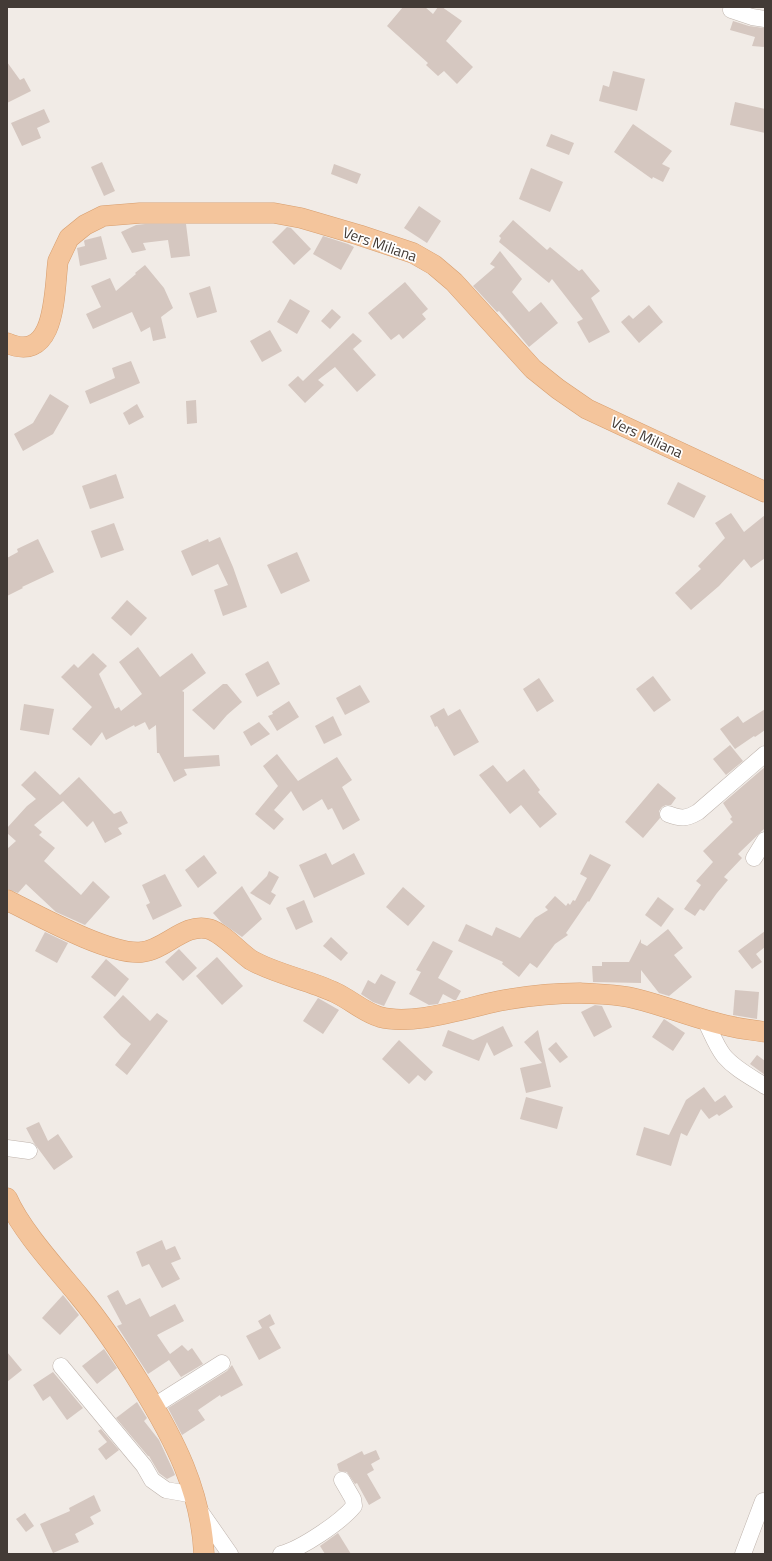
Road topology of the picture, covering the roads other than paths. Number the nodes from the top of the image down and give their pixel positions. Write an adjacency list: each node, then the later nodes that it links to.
1 (731, 10): 2 (street)
2 (765, 19)
3 (7, 343): 4 (main road, Vers Miliana)
4 (765, 492)
5 (765, 754): 6 (street)
6 (668, 814)
7 (765, 840): 8 (street)
8 (754, 858)
9 (7, 900): 10 (main road)
10 (705, 1020): 11 (main road); 12 (street)
11 (765, 1032)
12 (765, 1086)
13 (7, 1148): 14 (street)
14 (29, 1151)
15 (7, 1198): 18 (main road)
16 (222, 1363): 18 (street)
17 (62, 1366): 20 (street)
18 (154, 1406): 20 (main road)
19 (342, 1480): 24 (street)
20 (195, 1501): 22 (main road); 23 (street)
21 (763, 1502): 25 (street)
22 (204, 1554)
23 (230, 1554)
24 (281, 1554)
25 (743, 1554)

